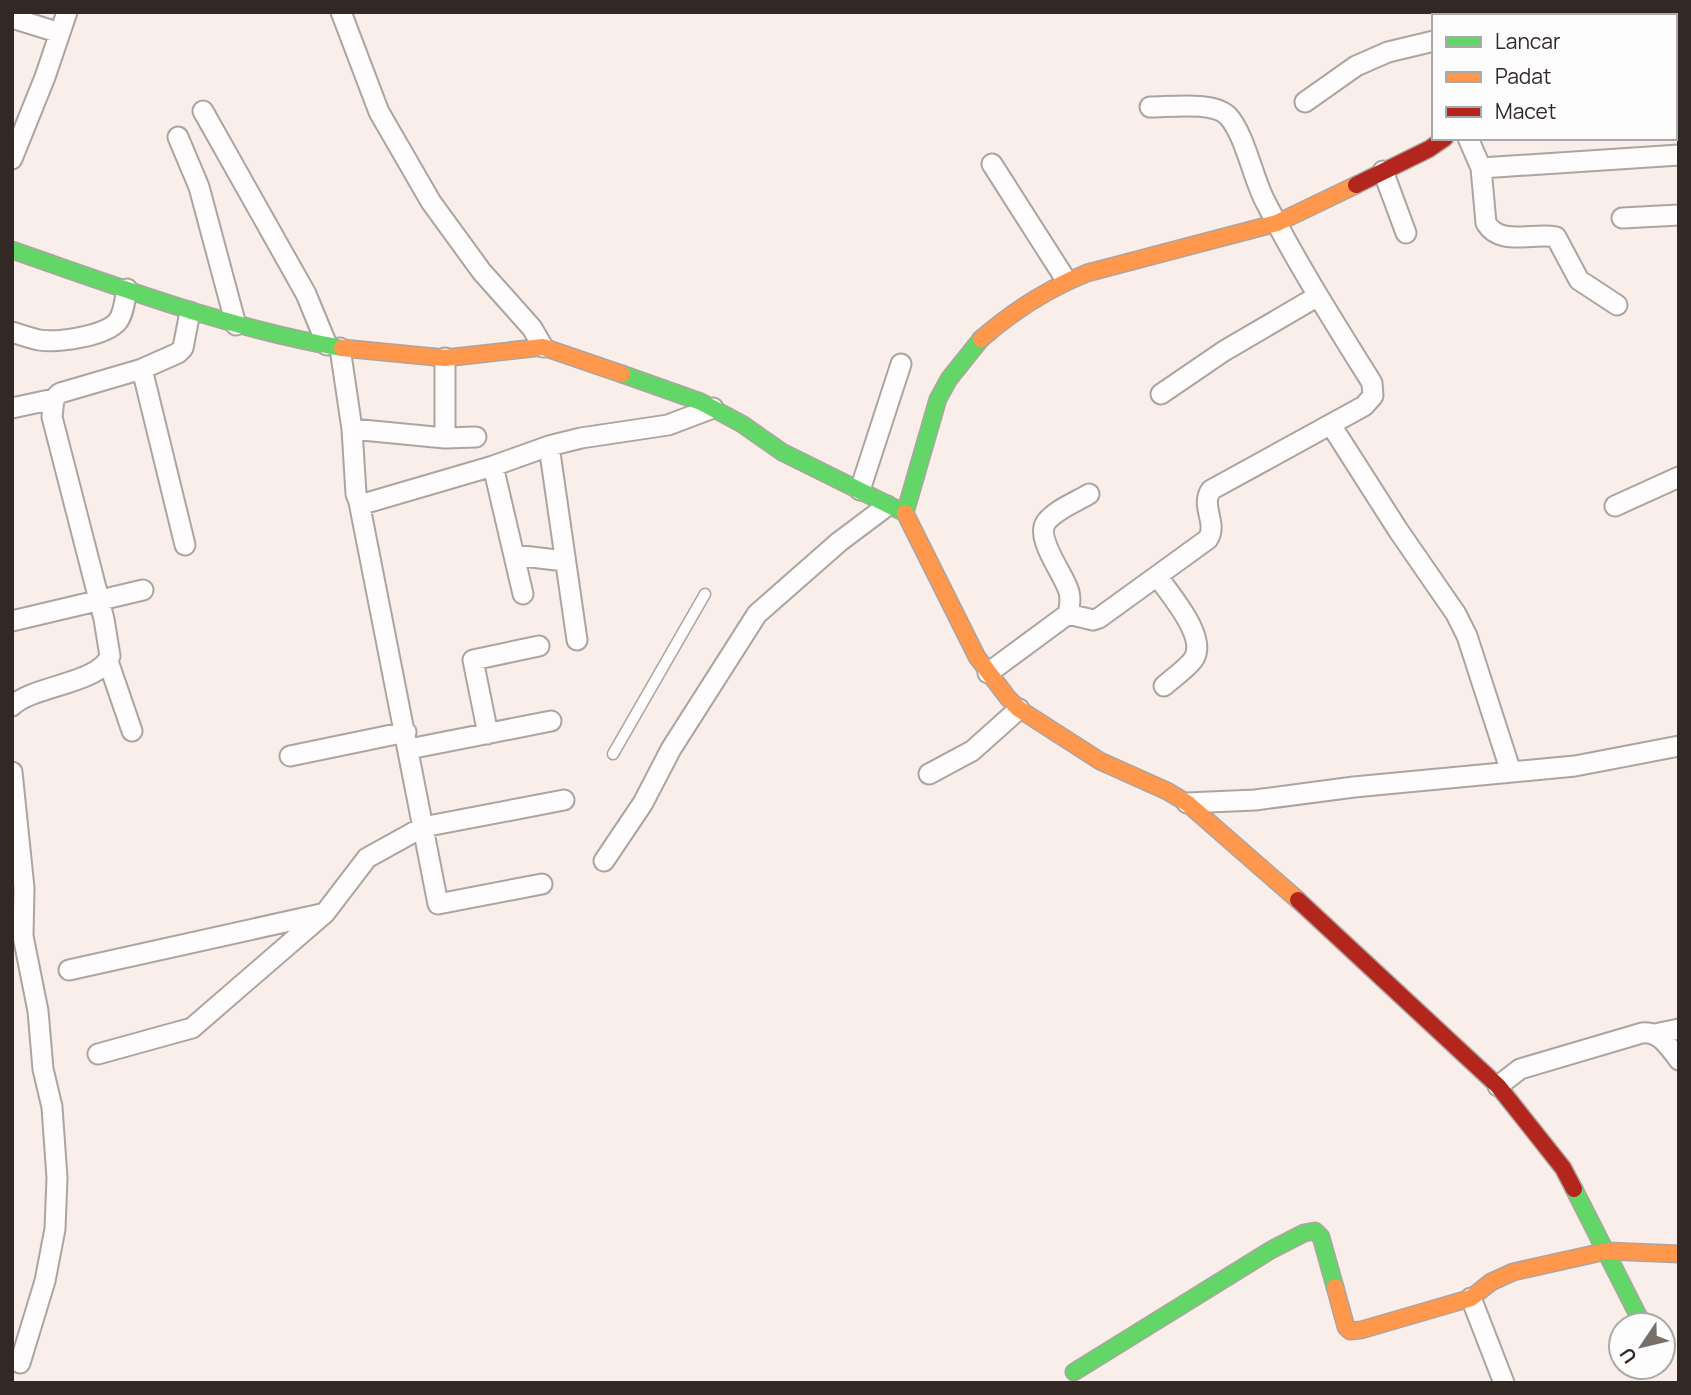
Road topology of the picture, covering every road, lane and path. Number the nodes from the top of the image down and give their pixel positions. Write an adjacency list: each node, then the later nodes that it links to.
1 (67, 12): 4 (street)
2 (341, 12): 30 (street)
3 (12, 18): 4 (street)
4 (60, 33): 13 (street)
5 (1432, 41): 6 (street)
6 (1306, 102)
7 (1150, 107): 19 (street)
8 (203, 111): 29 (street)
9 (178, 137): 27 (street)
10 (1442, 140): 16 (street)
11 (1469, 140): 15 (street)
12 (1679, 155): 15 (street)
13 (12, 159)
14 (992, 164): 22 (street)
15 (1481, 168): 25 (street)
16 (1383, 171): 19 (street); 20 (street)
17 (1679, 215): 18 (street)
18 (1622, 218)
19 (1277, 223): 22 (street); 24 (street)
20 (1406, 233)
21 (12, 250): 23 (street)
22 (1066, 280): 49 (street)
23 (127, 289): 26 (street); 28 (street)
24 (1318, 296): 34 (street); 38 (street)
25 (1617, 305)
26 (190, 312): 27 (street); 33 (street)
27 (236, 325): 29 (street)
28 (12, 332)
29 (333, 346): 31 (street); 39 (street)
30 (543, 347): 31 (street); 37 (street)
31 (445, 358): 40 (street)
32 (901, 364): 45 (street)
33 (142, 369): 35 (street); 50 (street)
34 (1161, 394)
35 (54, 399): 36 (street); 57 (street)
36 (12, 408)
37 (713, 408): 42 (street); 45 (street)
38 (1331, 425): 53 (street); 75 (street)
39 (352, 429): 40 (street); 47 (street)
40 (445, 438): 41 (street)
41 (476, 438)
42 (549, 446): 43 (street); 52 (street)
43 (493, 466): 47 (street); 51 (street)
44 (1679, 477): 48 (street)
45 (860, 490): 49 (street)
46 (1089, 494): 58 (street)
47 (359, 502): 70 (street)
48 (1615, 506)
49 (896, 510): 63 (street); 80 (street)
50 (186, 545)
51 (514, 555): 52 (street); 55 (street)
52 (565, 561): 60 (street)
53 (1158, 577): 58 (street); 64 (street)
54 (143, 590): 57 (street)
55 (523, 594)
56 (705, 594): 72 (lane)
57 (98, 599): 59 (street); 62 (street)
58 (1068, 614): 63 (street)
59 (12, 621)
60 (577, 640)
61 (539, 646): 69 (street)
62 (108, 661): 65 (street); 68 (street)
63 (988, 673): 66 (street)
64 (1164, 686)
65 (12, 706)
66 (1019, 709): 76 (street); 78 (street)
67 (551, 721): 69 (street)
68 (132, 731)
69 (488, 734): 70 (street)
70 (408, 741): 73 (street); 79 (street)
71 (1679, 746): 75 (street)
72 (613, 754)
73 (289, 756)
74 (12, 772): 93 (street)
75 (1511, 772): 78 (street)
76 (929, 774)
77 (564, 800): 79 (street)
78 (1187, 803): 88 (street)
79 (423, 827): 81 (street); 82 (street)
80 (604, 861)
81 (542, 884)
82 (326, 913): 83 (street); 86 (street)
83 (69, 970)
84 (1679, 1029): 85 (street)
85 (1655, 1034): 87 (street); 88 (street)
86 (98, 1054)
87 (1679, 1060)
88 (1498, 1086): 89 (street)
89 (1607, 1251): 90 (street); 91 (street); 92 (street)
90 (1679, 1255)
91 (1471, 1298): 94 (street); 95 (street)
92 (1636, 1311)
93 (20, 1363)
94 (1074, 1372)
95 (1504, 1383)

